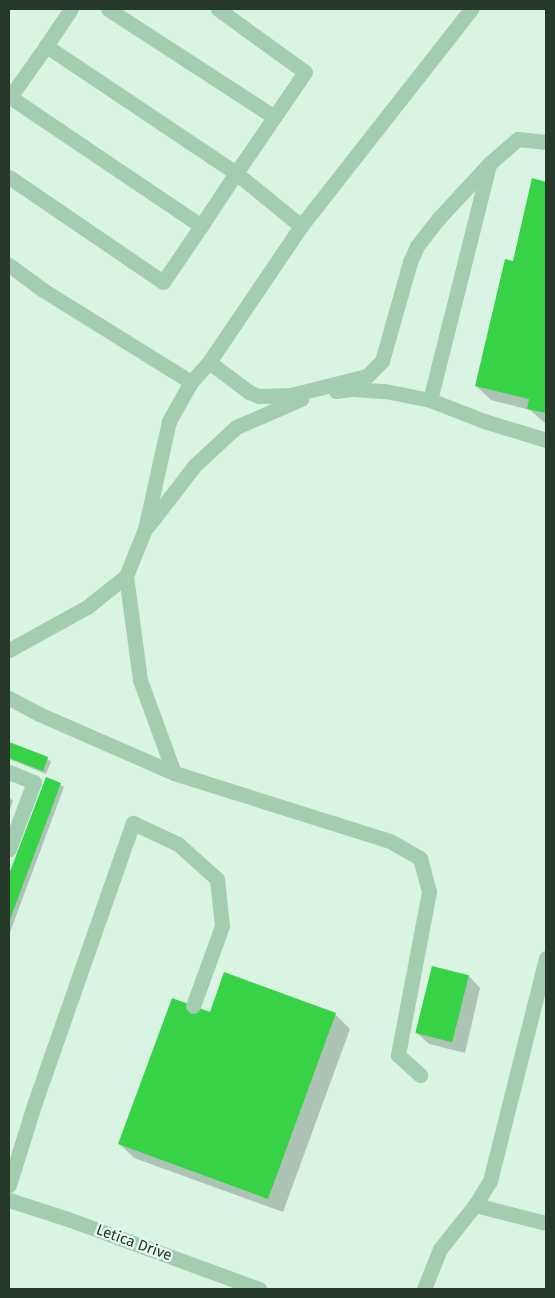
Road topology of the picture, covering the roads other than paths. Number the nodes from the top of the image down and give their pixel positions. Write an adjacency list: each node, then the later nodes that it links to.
1 (72, 9): 5 (street)
2 (108, 9): 7 (street)
3 (218, 9): 7 (street)
4 (471, 9): 13 (street)
5 (46, 46): 6 (street); 10 (street)
6 (9, 98): 12 (street)
7 (274, 117): 10 (street)
8 (546, 142): 9 (street)
9 (490, 163): 15 (street); 17 (street)
10 (236, 173): 12 (street); 13 (street)
11 (9, 177): 12 (street)
12 (201, 226)
13 (302, 226): 15 (street)
14 (9, 265): 16 (street)
15 (209, 362): 16 (street)
16 (191, 382): 19 (street)
17 (430, 400): 18 (street); 19 (street)
18 (546, 440)
19 (145, 529): 20 (street)
20 (126, 576): 21 (street); 24 (street)
21 (9, 650)
22 (9, 698): 24 (street)
23 (9, 772): 25 (street)
24 (174, 773): 28 (street)
25 (9, 849)
26 (546, 958): 31 (street)
27 (193, 1006): 29 (street)
28 (420, 1076)
29 (9, 1185)
30 (9, 1200): 33 (street, Letica Drive)
31 (475, 1205): 32 (street); 34 (street)
32 (546, 1223)
33 (258, 1289)
34 (424, 1289)

